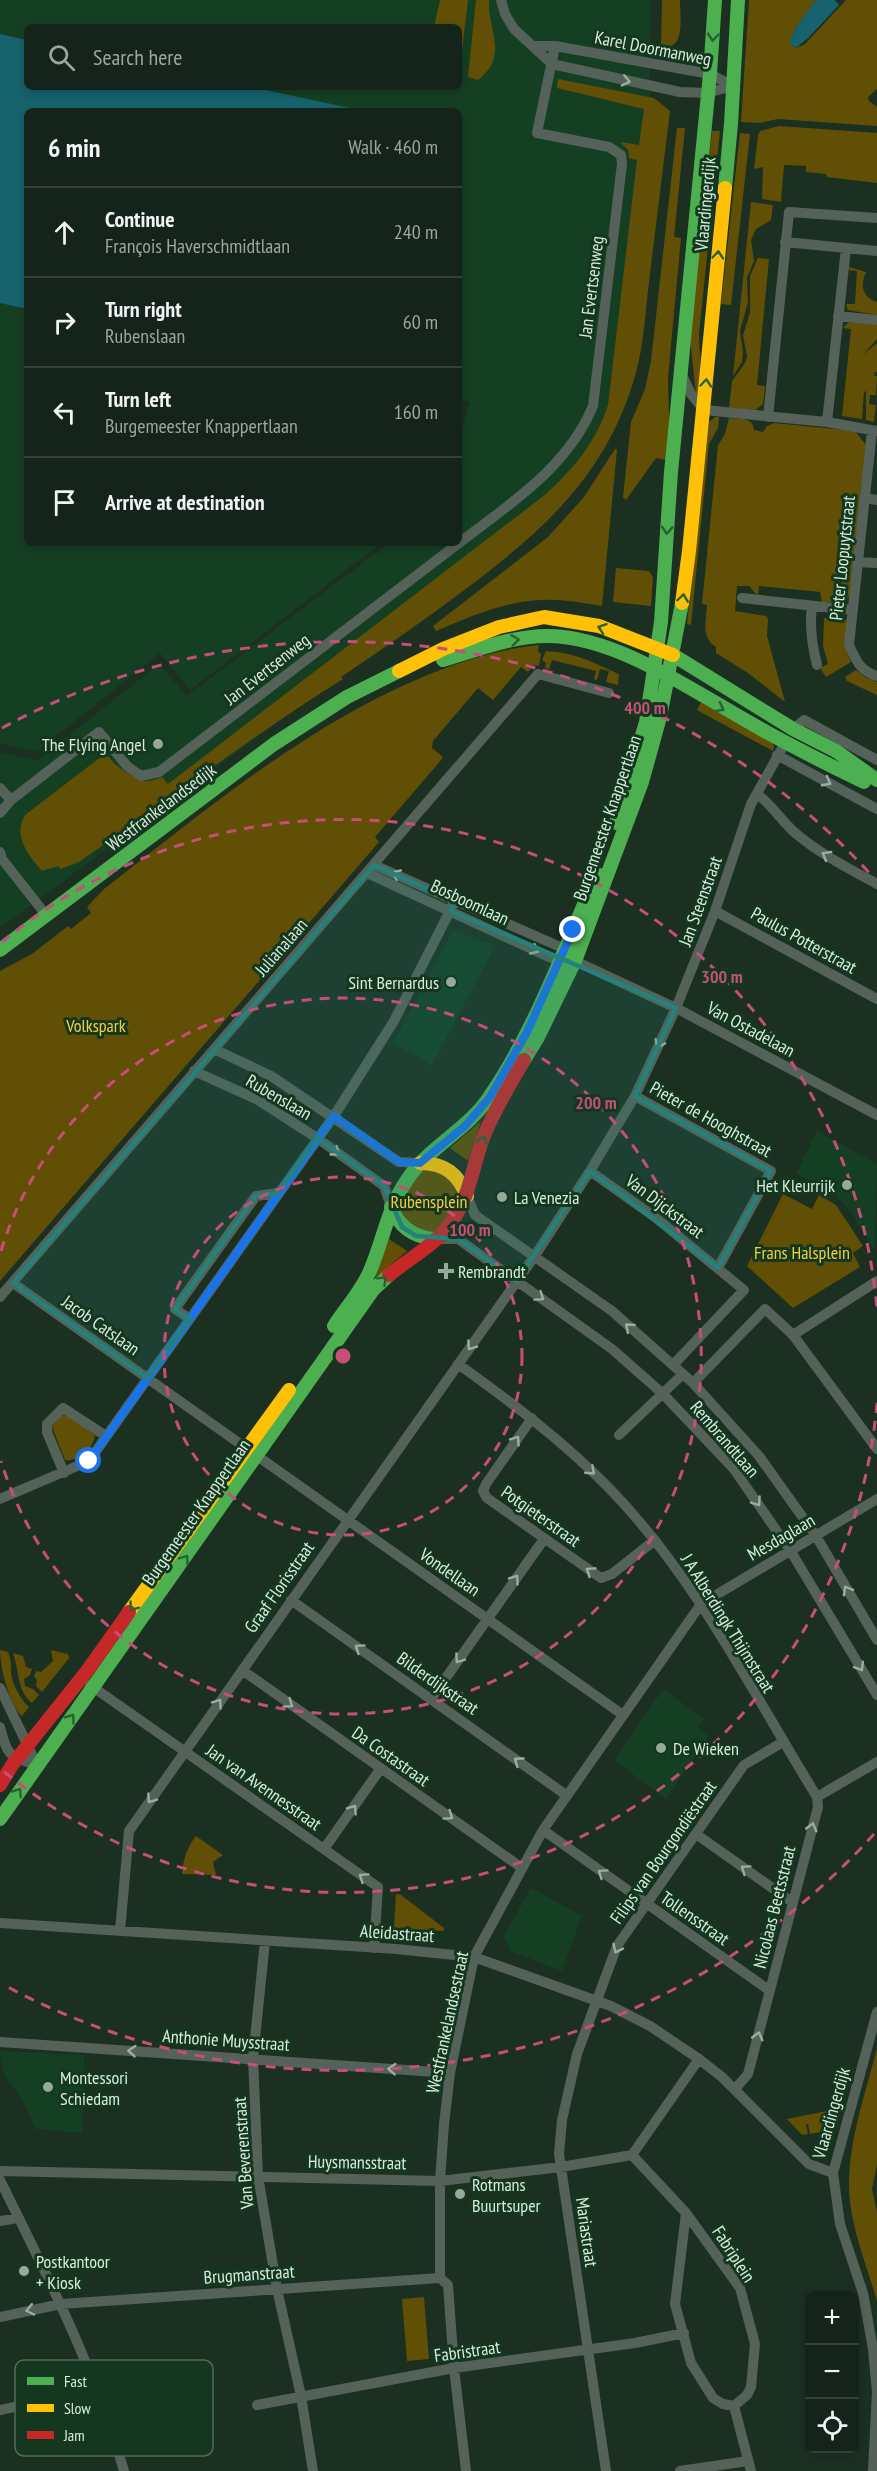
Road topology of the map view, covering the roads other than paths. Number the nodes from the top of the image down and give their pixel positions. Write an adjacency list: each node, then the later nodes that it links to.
1 (501, 0): 4 (street)
2 (715, 0): 7 (main road, Vlaardingerdijk, one-way to 7)
3 (738, 0): 8 (main road, Vlaardingerdijk)
4 (535, 46): 5 (street, Karel Doormanweg); 6 (street)
5 (555, 46): 6 (street, Jan Evertsenweg); 7 (street, Karel Doormanweg)
6 (552, 64): 9 (street, Karel Doormanweg, one-way to 9); 23 (street, Jan Evertsenweg)
7 (710, 74): 8 (street, Karel Doormanweg); 9 (main road, Vlaardingerdijk)
8 (733, 86): 9 (street, Karel Doormanweg); 17 (main road, Vlaardingerdijk, one-way to 8)
9 (707, 93): 16 (main road, Vlaardingerdijk)
10 (877, 218): 11 (street)
11 (785, 242): 12 (street); 18 (street)
12 (846, 248): 13 (street); 14 (street)
13 (877, 251)
14 (838, 316): 15 (street); 19 (street)
15 (877, 320)
16 (680, 370): 17 (street); 30 (main road, Vlaardingerdijk, one-way to 30)
17 (704, 410): 18 (street); 31 (main road, Vlaardingerdijk, one-way to 17)
18 (768, 417): 19 (street)
19 (827, 422): 20 (street)
20 (874, 431): 21 (street, Pieter Loopuytstraat)
21 (865, 498): 22 (street); 25 (street, Pieter Loopuytstraat)
22 (877, 500)
23 (462, 541)
24 (455, 546): 46 (street, Jan Evertsenweg)
25 (858, 562): 26 (street); 29 (street, Pieter Loopuytstraat)
26 (877, 563)
27 (742, 598): 28 (street)
28 (812, 606): 29 (street); 32 (street)
29 (853, 610): 34 (street, Pieter Loopuytstraat)
30 (657, 648): 31 (main road, Westfrankelandsedijk); 33 (main road, Vlaardingerdijk); 37 (main road, Westfrankelandsedijk, one-way to 37)
31 (673, 655): 35 (main road, Vlaardingerdijk); 38 (main road, Westfrankelandsedijk)
32 (817, 665)
33 (654, 669): 35 (main road, Westfrankelandsedijk); 37 (main road, Westfrankelandsedijk, one-way to 33); 56 (main road, Burgemeester Knappertlaan)
34 (877, 676)
35 (670, 678): 39 (main road, Westfrankelandsedijk, one-way to 39); 57 (main road, Burgemeester Knappertlaan)
36 (609, 693): 50 (street, Julianalaan)
37 (347, 697): 54 (main road, Westfrankelandsedijk)
38 (793, 729): 39 (main road); 41 (street); 42 (main road, Westfrankelandsedijk)
39 (785, 743): 40 (street, Jan Steenstraat); 44 (main road, Westfrankelandsedijk)
40 (777, 755): 45 (street, Jan Steenstraat); 47 (street, one-way to 47)
41 (877, 760)
42 (877, 780)
43 (0, 788): 46 (street)
44 (877, 789)
45 (757, 794): 51 (street, one-way to 45); 53 (street, Jan Steenstraat)
46 (11, 800): 48 (street)
47 (877, 809)
48 (0, 813)
49 (0, 852): 54 (street)
50 (371, 869): 52 (street, Bosboomlaan); 60 (street, Julianalaan)
51 (877, 884)
52 (453, 906): 56 (street, Bosboomlaan); 64 (street)
53 (715, 911): 58 (street, Paulus Potterstraat); 59 (street, Jan Steenstraat)
54 (46, 915): 55 (main road, Westfrankelandsedijk)
55 (0, 950)
56 (562, 955): 57 (street); 66 (main road, Burgemeester Knappertlaan)
57 (575, 961): 59 (street, Van Ostadelaan); 69 (main road, Burgemeester Knappertlaan, one-way to 57)
58 (877, 999)
59 (676, 1008): 62 (street, Jan Steenstraat, one-way to 62); 63 (street, Van Ostadelaan)
60 (214, 1049): 61 (street, Julianalaan); 64 (street, Rubenslaan)
61 (194, 1071): 65 (street, Rubenslaan); 76 (street, Julianalaan)
62 (635, 1096): 67 (street, Jan Steenstraat); 73 (street, Pieter de Hooghstraat)
63 (877, 1115)
64 (334, 1116): 65 (street); 66 (street, Rubenslaan)
65 (317, 1138): 68 (street); 70 (street, Rubenslaan, one-way to 70)
66 (420, 1163): 69 (main road); 70 (main road)
67 (590, 1171): 72 (street, Jan Steenstraat); 73 (street, Van Dijckstraat)
68 (278, 1193): 78 (street); 78 (street)
69 (467, 1196): 71 (main road); 72 (street, Rembrandtlaan)
70 (391, 1207): 71 (main road); 90 (main road, Burgemeester Knappertlaan)
71 (434, 1239): 74 (street, Rembrandtlaan); 90 (main road, Burgemeester Knappertlaan, one-way to 71)
72 (534, 1257): 74 (street); 81 (street, Rembrandtlaan, one-way to 72)
73 (718, 1268): 81 (street, Van Dijckstraat)
74 (517, 1281): 80 (street, Graaf Florisstraat, one-way to 80); 85 (street, Rembrandtlaan, one-way to 85)
75 (877, 1281): 79 (street)
76 (13, 1283): 77 (street, Julianalaan); 83 (street, Jacob Catslaan)
77 (0, 1297)
78 (190, 1319): 83 (street)
79 (793, 1335): 84 (street); 89 (street)
80 (458, 1364): 86 (street, J A Alberdingk Thijmstraat); 94 (street, Graaf Florisstraat)
81 (673, 1365): 82 (street, Rembrandtlaan)
82 (683, 1374): 84 (street, Rembrandtlaan); 85 (street)
83 (147, 1378): 88 (street); 90 (street, Jacob Catslaan)
84 (693, 1383): 95 (street, Rembrandtlaan)
85 (663, 1394): 87 (street); 98 (street, Rembrandtlaan, one-way to 98)
86 (532, 1418): 96 (street, Potgieterstraat, one-way to 86); 97 (street, J A Alberdingk Thijmstraat, one-way to 97)
87 (619, 1435)
88 (106, 1436): 91 (street); 91 (street)
89 (877, 1449)
90 (252, 1453): 94 (street, Vondellaan); 104 (main road, Burgemeester Knappertlaan, one-way to 104); 105 (main road, Burgemeester Knappertlaan, one-way to 90)
91 (64, 1473): 92 (street)
92 (0, 1499)
93 (877, 1499): 95 (street, Mesdaglaan)
94 (347, 1520): 99 (street, Graaf Florisstraat); 101 (street, Vondellaan)
95 (816, 1536): 98 (street, Mesdaglaan); 102 (street, Rembrandtlaan, one-way to 95)
96 (544, 1539): 97 (street, Potgieterstraat, one-way to 96); 101 (street, one-way to 96)
97 (655, 1540): 100 (street, J A Alberdingk Thijmstraat)
98 (790, 1550): 100 (street, Mesdaglaan); 107 (street, Rembrandtlaan, one-way to 107)
99 (291, 1600): 103 (street, Graaf Florisstraat); 108 (street, Bilderdijkstraat, one-way to 99)
100 (701, 1604): 109 (street, Westfrankelandsestraat); 111 (street, J A Alberdingk Thijmstraat)
101 (487, 1619): 108 (street, one-way to 108); 109 (street, Vondellaan)
102 (877, 1640)
103 (242, 1670): 113 (street, Graaf Florisstraat, one-way to 103); 117 (street, Da Costastraat, one-way to 117)
104 (82, 1678): 105 (street, Jan van Avennesstraat); 112 (main road, Burgemeester Knappertlaan)
105 (93, 1687): 113 (street, Jan van Avennesstraat); 116 (main road, Burgemeester Knappertlaan, one-way to 105)
106 (0, 1688): 112 (street)
107 (877, 1695)
108 (431, 1699): 119 (street, Bilderdijkstraat, one-way to 108)
109 (623, 1715): 119 (street, Westfrankelandsestraat)
110 (0, 1727): 114 (street)
111 (783, 1742): 120 (street, J A Alberdingk Thijmstraat); 123 (street, Filips van Bourgondiëstraat)
112 (27, 1747): 114 (main road, Burgemeester Knappertlaan); 116 (street)
113 (185, 1751): 124 (street, Jan van Avennesstraat); 129 (street, Graaf Florisstraat, one-way to 129)
114 (17, 1759): 116 (street); 118 (main road, Burgemeester Knappertlaan)
115 (877, 1762): 120 (street)
116 (37, 1765): 121 (main road, Burgemeester Knappertlaan, one-way to 116)
117 (381, 1768): 124 (street, one-way to 117); 125 (street, Da Costastraat, one-way to 125)
118 (0, 1785)
119 (566, 1795): 122 (street, Westfrankelandsestraat)
120 (817, 1797): 126 (street, Nicolaas Beetsstraat, one-way to 120)
121 (0, 1820)
122 (543, 1830): 125 (street, Westfrankelandsestraat); 127 (street, Tollensstraat, one-way to 122)
123 (696, 1834): 126 (street, one-way to 123); 127 (street, Filips van Bourgondiëstraat)
124 (324, 1849): 131 (street, Jan van Avennesstraat, one-way to 124)
125 (522, 1868): 132 (street, Westfrankelandsestraat)
126 (792, 1902): 133 (street, Nicolaas Beetsstraat)
127 (646, 1904): 133 (street, Tollensstraat); 134 (street, Filips van Bourgondiëstraat, one-way to 134)
128 (0, 1923): 129 (street, Aleidastraat)
129 (120, 1931): 130 (street, Aleidastraat)
130 (265, 1941): 131 (street, Aleidastraat); 137 (street, Van Beverenstraat)
131 (374, 1948): 132 (street, Aleidastraat)
132 (474, 1957): 134 (street, Aleidastraat); 139 (street, Westfrankelandsestraat)
133 (770, 1991): 140 (street, Nicolaas Beetsstraat, one-way to 133)
134 (596, 2001): 138 (street, Aleidastraat); 142 (street, Mariastraat)
135 (877, 2012): 144 (street, Vlaardingerdijk)
136 (0, 2042): 137 (street, Anthonie Muysstraat, one-way to 136)
137 (254, 2058): 139 (street, Anthonie Muysstraat, one-way to 137); 145 (street, Van Beverenstraat)
138 (699, 2059): 140 (street, Aleidastraat); 141 (street)
139 (450, 2073): 147 (street, Westfrankelandsestraat)
140 (735, 2089): 144 (street, Aleidastraat)
141 (632, 2155): 142 (street, Huysmansstraat); 148 (street)
142 (561, 2167): 147 (street, Huysmansstraat); 156 (street, Mariastraat)
143 (0, 2171): 145 (street, Huysmansstraat)
144 (833, 2174): 171 (street, Vlaardingerdijk)
145 (258, 2176): 147 (street, Huysmansstraat); 152 (street, Van Beverenstraat)
146 (0, 2180): 149 (street)
147 (440, 2181): 151 (street, Westfrankelandsestraat)
148 (686, 2213): 155 (street, Fabriplein); 161 (street, Fabriplein)
149 (18, 2217): 150 (street); 153 (street)
150 (0, 2221)
151 (440, 2278): 152 (street, Brugmanstraat); 158 (street, Westfrankelandsestraat)
152 (277, 2289): 153 (street, Brugmanstraat); 159 (street, Van Beverenstraat)
153 (61, 2304): 154 (street, Brugmanstraat, one-way to 154); 157 (street)
154 (0, 2317)
155 (684, 2333): 156 (street, Fabristraat); 161 (street, Fabriplein)
156 (588, 2350): 158 (street, Fabristraat); 169 (street, Mariastraat)
157 (84, 2360)
158 (454, 2368): 159 (street, Fabristraat); 168 (street, Westfrankelandsestraat)
159 (301, 2396): 160 (street, Fabristraat); 167 (street, Van Beverenstraat)
160 (256, 2405)
161 (734, 2406): 165 (street)
162 (15, 2407): 163 (street)
163 (0, 2410)
164 (120, 2456): 166 (street)
165 (749, 2466): 170 (street)
166 (124, 2471)
167 (313, 2471)
168 (466, 2471)
169 (606, 2471)
170 (680, 2471)
171 (873, 2471)

